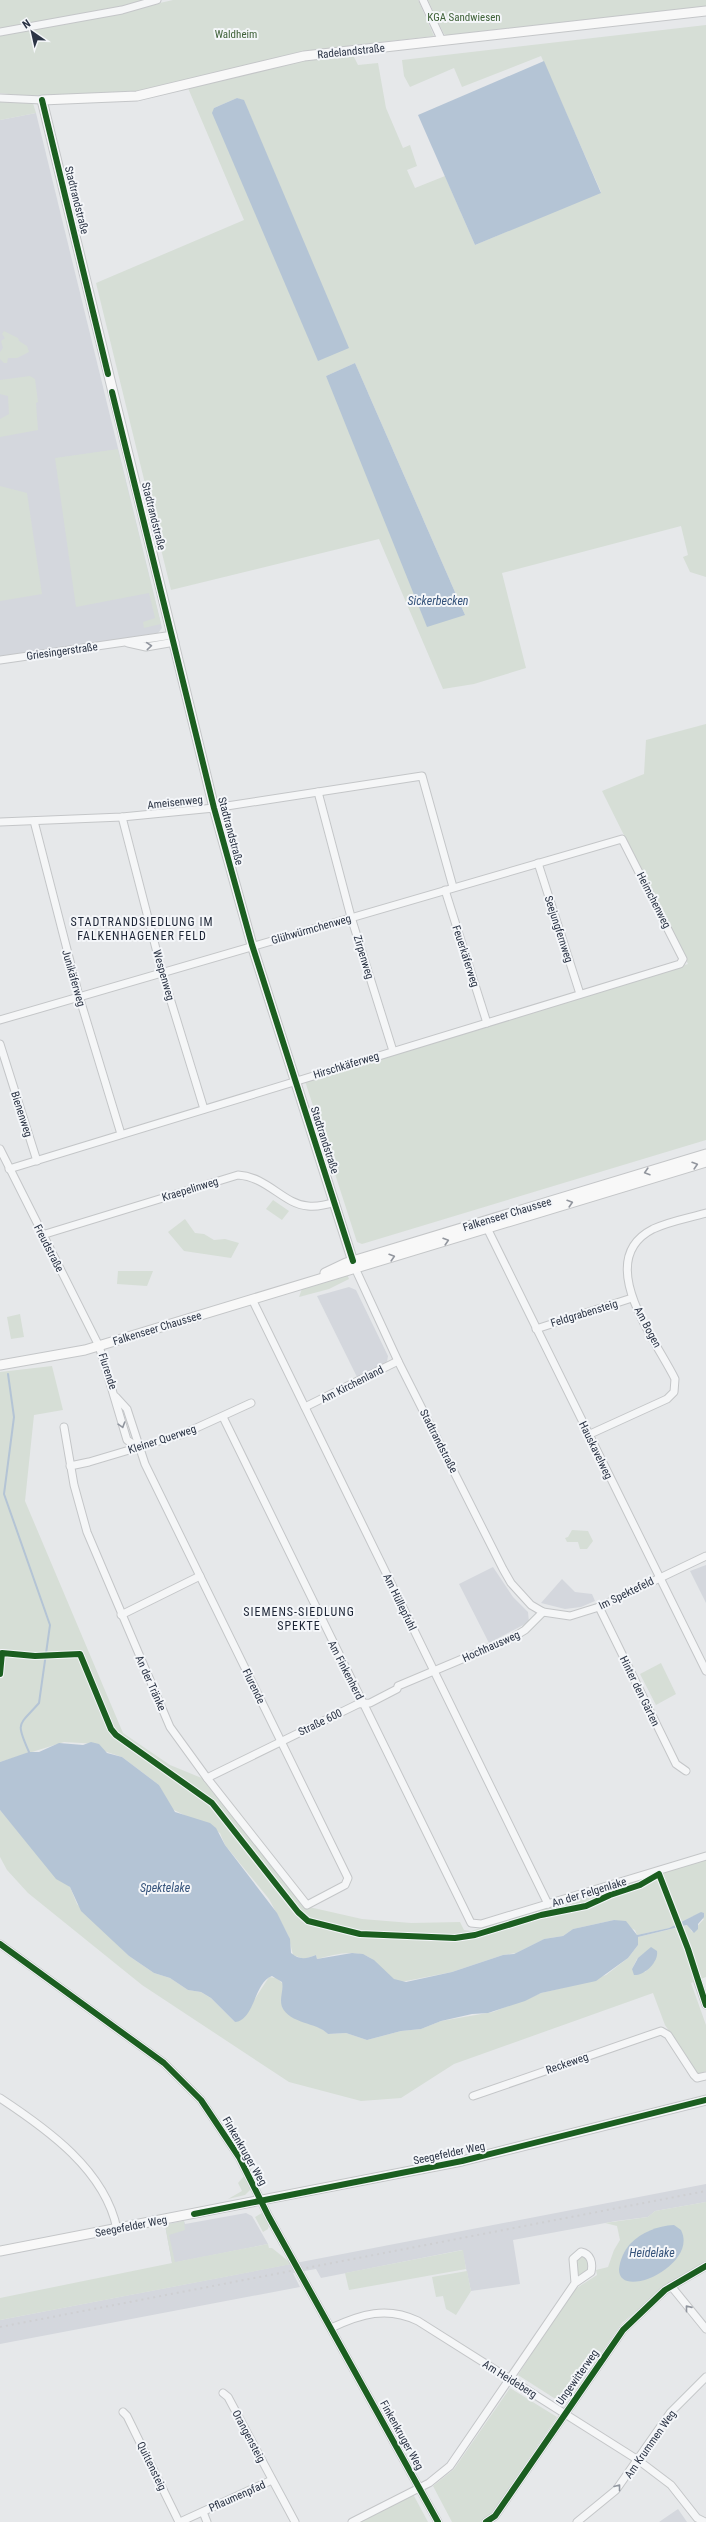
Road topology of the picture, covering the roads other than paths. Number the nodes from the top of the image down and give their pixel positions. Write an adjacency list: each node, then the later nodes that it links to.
1 (157, 0): 4 (street)
2 (424, 0): 5 (street)
3 (706, 11): 5 (street, Radelandstraße)
4 (0, 32)
5 (442, 41): 7 (street, Radelandstraße)
6 (0, 98): 7 (street, Radelandstraße)
7 (42, 100): 8 (street, Stadtrandstraße)
8 (174, 638): 9 (street, Griesingerstraße); 11 (street, Stadtrandstraße)
9 (0, 660)
10 (318, 792): 11 (street, Ameisenweg); 17 (street, Ameisenweg); 19 (street, Zirpenweg)
11 (214, 808): 12 (street, Ameisenweg); 20 (street, Stadtrandstraße)
12 (122, 817): 13 (street, Ameisenweg); 22 (street, Wespenweg)
13 (34, 820): 14 (street, Ameisenweg); 24 (street, Junikäferweg)
14 (0, 822)
15 (622, 839): 16 (street, Glühwürmchenweg); 21 (street, Heimchenweg)
16 (538, 863): 17 (street, Glühwürmchenweg); 23 (street, Seejungfernweg)
17 (453, 887): 18 (street, Glühwürmchenweg)
18 (445, 890): 19 (street, Glühwürmchenweg); 26 (street, Feuerkäferweg)
19 (352, 917): 20 (street, Glühwürmchenweg); 28 (street, Zirpenweg)
20 (252, 945): 22 (street, Glühwürmchenweg); 29 (street, Stadtrandstraße)
21 (683, 962): 23 (street, Hirschkäferweg)
22 (162, 972): 24 (street, Glühwürmchenweg); 30 (street, Wespenweg)
23 (580, 994): 26 (street, Hirschkäferweg)
24 (78, 996): 25 (street, Glühwürmchenweg); 31 (street, Junikäferweg)
25 (0, 1020)
26 (487, 1022): 28 (street, Hirschkäferweg)
27 (0, 1044): 34 (street, Bienenweg)
28 (393, 1051): 29 (street, Hirschkäferweg)
29 (296, 1081): 30 (street, Hirschkäferweg); 37 (street, Stadtrandstraße)
30 (204, 1109): 31 (street, Hirschkäferweg)
31 (121, 1134): 34 (street, Hirschkäferweg)
32 (0, 1150): 36 (street, Freudstraße)
33 (706, 1154): 39 (street, Falkenseer Chaussee, one-way to 39)
34 (37, 1161): 36 (street, Hirschkäferweg)
35 (706, 1162): 39 (street, Falkenseer Chaussee, one-way to 35)
36 (9, 1169): 40 (street, Freudstraße)
37 (335, 1202): 40 (street, Kraepelinweg); 41 (street, Stadtrandstraße)
38 (706, 1213): 42 (street, Am Bogen)
39 (486, 1224): 41 (street, Falkenseer Chaussee); 44 (street, Hauskavelweg)
40 (42, 1235): 45 (street, Freudstraße)
41 (354, 1264): 43 (street, Falkenseer Chaussee); 46 (street, Stadtrandstraße)
42 (632, 1298): 44 (street, Feldgrabensteig); 52 (street, Am Bogen)
43 (252, 1299): 45 (street, Falkenseer Chaussee); 49 (street, Am Hüllepfuhl)
44 (536, 1328): 52 (street, Hauskavelweg)
45 (99, 1346): 47 (street, Falkenseer Chaussee); 53 (street, Flurende)
46 (398, 1361): 49 (street, Am Kirchenland); 59 (street, Stadtrandstraße)
47 (0, 1365)
48 (251, 1403): 50 (street, Kleiner Querweg)
49 (305, 1407): 61 (street, Am Hüllepfuhl)
50 (223, 1417): 53 (street, Kleiner Querweg); 63 (street, Am Finkenherd)
51 (64, 1427): 54 (street, An der Tränke)
52 (588, 1435): 57 (street, Hauskavelweg)
53 (139, 1448): 54 (street, Kleiner Querweg); 56 (street, Flurende)
54 (70, 1466): 60 (street, An der Tränke)
55 (706, 1556): 57 (street, Im Spektefeld)
56 (200, 1576): 60 (street); 64 (street, Flurende)
57 (660, 1577): 58 (street, Im Spektefeld); 62 (street, Hauskavelweg)
58 (599, 1607): 59 (street, Im Spektefeld); 65 (street, Hinter den Gärten)
59 (543, 1612): 61 (street, Hochhausweg)
60 (121, 1615): 66 (street, An der Tränke)
61 (434, 1670): 63 (street, Straße 600); 68 (street, Am Hüllepfuhl)
62 (706, 1671)
63 (363, 1703): 64 (street, Straße 600); 70 (street, Am Finkenherd)
64 (281, 1741): 66 (street, Straße 600); 69 (street, Flurende)
65 (686, 1771)
66 (207, 1778): 69 (street, An der Tränke)
67 (706, 1856): 68 (street, An der Felgenlake)
68 (548, 1904): 70 (street, An der Felgenlake)
69 (307, 1905)
70 (471, 1923)
71 (0, 1944): 78 (street, Finkenkruger Weg)
72 (698, 1982): 73 (street)
73 (706, 2005)
74 (706, 2076): 75 (street, Reckeweg)
75 (473, 2096)
76 (0, 2098): 79 (street)
77 (706, 2100): 78 (street, Seegefelder Weg)
78 (261, 2201): 79 (street, Seegefelder Weg); 84 (street, Finkenkruger Weg)
79 (118, 2229): 80 (street, Seegefelder Weg)
80 (0, 2251)
81 (706, 2266): 83 (street, Ungewitterweg)
82 (575, 2283): 87 (street)
83 (671, 2286): 85 (street, one-way to 83); 90 (street, Ungewitterweg)
84 (332, 2328): 87 (street, Am Heideberg); 93 (street, Finkenkruger Weg)
85 (706, 2329)
86 (706, 2377): 91 (street, Am Krummen Weg)
87 (510, 2379): 90 (street, Am Heideberg); 93 (street)
88 (223, 2393): 92 (street, Orangensteig)
89 (124, 2412): 95 (street, Quittensteig)
90 (564, 2413): 91 (street, Am Heideberg); 100 (street, Ungewitterweg)
91 (638, 2460): 101 (street, Am Krummen Weg, one-way to 91); 102 (street, Am Heideberg)
92 (272, 2480): 94 (street, Pflaumenpfad); 97 (street, Orangensteig)
93 (419, 2488): 98 (street); 99 (street, Finkenkruger Weg)
94 (203, 2512): 95 (street, Pflaumenpfad); 96 (street)
95 (179, 2522)
96 (207, 2522)
97 (294, 2522)
98 (352, 2522)
99 (438, 2522)
100 (486, 2522)
101 (577, 2522)
102 (705, 2522)

